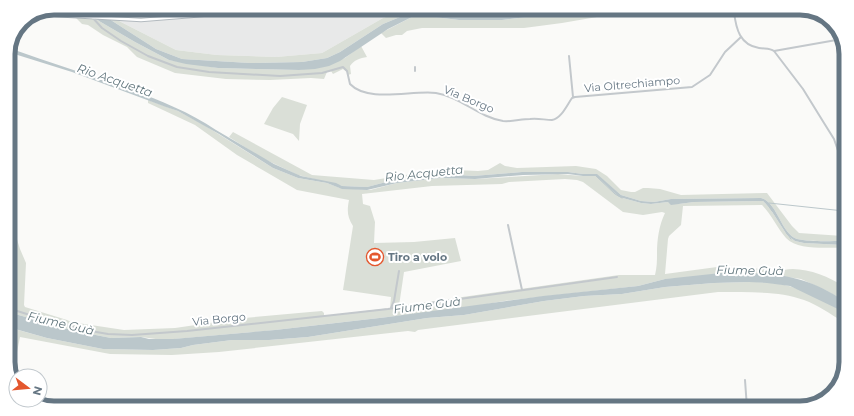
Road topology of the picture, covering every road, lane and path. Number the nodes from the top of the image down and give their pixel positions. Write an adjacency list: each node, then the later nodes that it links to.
1 (56, 15): 4 (main road)
2 (197, 15): 4 (main road)
3 (734, 15): 5 (street)
4 (92, 17): 12 (street, Via Borgo)
5 (741, 38): 7 (street); 11 (street, Via Oltrechiampo)
6 (836, 40): 7 (street)
7 (774, 51): 13 (street)
8 (569, 56): 11 (street)
9 (415, 67): 10 (street)
10 (415, 72)
11 (573, 97): 12 (street, Via Oltrechiampo)
12 (513, 121)
13 (839, 154)
14 (508, 225): 17 (street)
15 (399, 271): 18 (street)
16 (617, 277): 17 (street, Via Borgo)
17 (522, 290): 18 (street, Via Borgo)
18 (391, 308): 19 (street, Via Borgo)
19 (15, 311)
20 (745, 380): 21 (street)
21 (746, 401)

